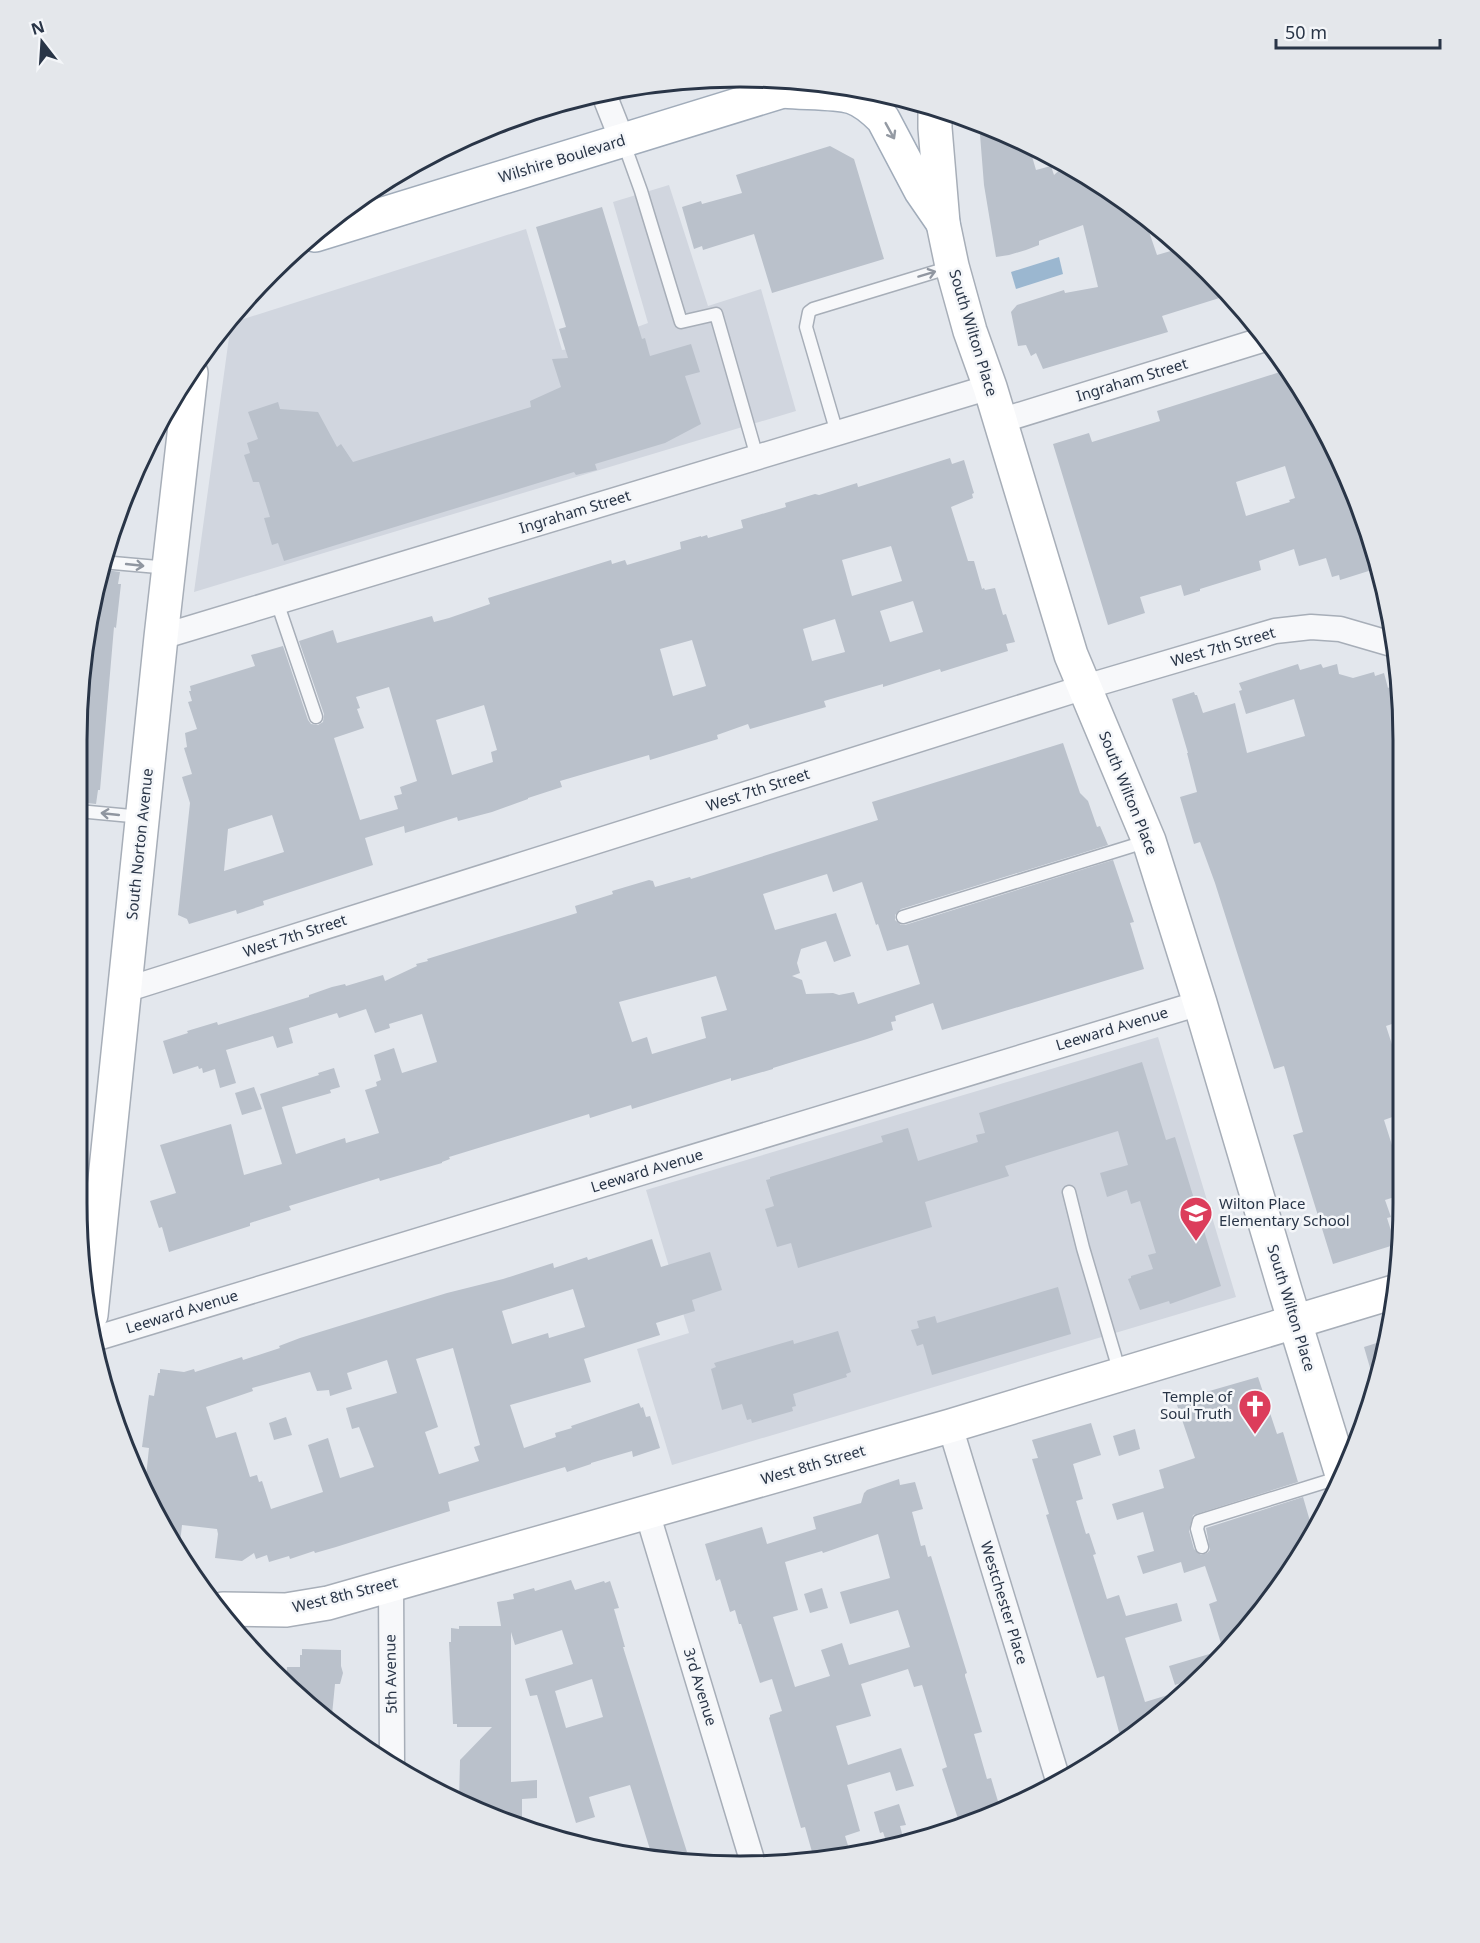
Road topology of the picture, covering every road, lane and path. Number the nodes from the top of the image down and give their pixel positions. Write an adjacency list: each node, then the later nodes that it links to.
1 (782, 88): 5 (main road, Wilshire Boulevard)
2 (851, 97): 6 (main road, one-way to 6)
3 (607, 101): 5 (street)
4 (935, 117): 6 (main road, South Wilton Place)
5 (622, 140): 7 (main road, Wilshire Boulevard); 14 (lane)
6 (944, 223): 8 (main road, South Wilton Place)
7 (333, 229)
8 (952, 266): 10 (main road, South Wilton Place); 13 (lane, one-way to 8)
9 (1257, 341): 12 (street, Ingraham Street)
10 (990, 387): 12 (main road, South Wilton Place); 13 (street, Ingraham Street)
11 (189, 389): 16 (main road, South Norton Avenue)
12 (1000, 421): 20 (main road, South Wilton Place)
13 (837, 433): 14 (street, Ingraham Street)
14 (757, 457): 17 (street, Ingraham Street)
15 (112, 563): 16 (lane, one-way to 16)
16 (169, 568): 18 (main road, South Norton Avenue)
17 (277, 602): 18 (street, Ingraham Street); 21 (lane)
18 (161, 637): 23 (main road, South Norton Avenue)
19 (1385, 642): 20 (street, West 7th Street)
20 (1085, 687): 24 (main road, South Wilton Place); 26 (street, West 7th Street)
21 (316, 717)
22 (87, 812): 23 (lane, one-way to 22)
23 (143, 818): 26 (main road, South Norton Avenue)
24 (1149, 841): 25 (lane); 27 (main road, South Wilton Place)
25 (903, 916)
26 (125, 990): 29 (main road, South Norton Avenue)
27 (1200, 1003): 31 (main road, South Wilton Place); 32 (street, Leeward Avenue)
28 (1069, 1192): 33 (lane)
29 (94, 1291)
30 (1386, 1295): 31 (main road, West 8th Street)
31 (1294, 1322): 33 (main road, West 8th Street); 35 (main road, South Wilton Place)
32 (101, 1336)
33 (1121, 1374): 34 (main road, West 8th Street)
34 (950, 1426): 37 (main road, West 8th Street); 42 (street, Westchester Place)
35 (1338, 1465)
36 (1332, 1479): 38 (lane)
37 (647, 1512): 39 (main road, West 8th Street); 43 (street, 3rd Avenue)
38 (1202, 1547)
39 (391, 1585): 40 (main road, West 8th Street); 41 (street, 5th Avenue)
40 (229, 1609)
41 (392, 1756)
42 (1056, 1774)
43 (751, 1856)

